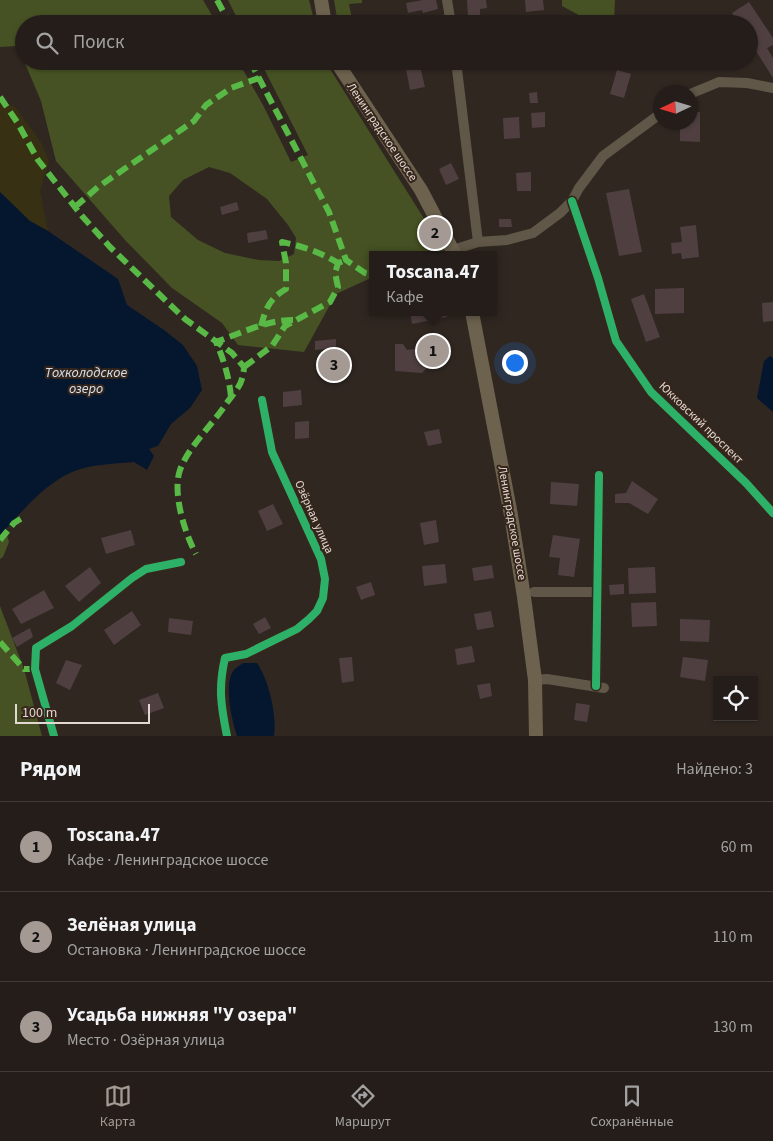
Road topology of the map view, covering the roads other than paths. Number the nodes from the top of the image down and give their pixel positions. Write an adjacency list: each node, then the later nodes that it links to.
1 (321, 0): 3 (main road)
2 (447, 0): 4 (street)
3 (324, 15)
4 (450, 15)
5 (342, 70): 12 (main road, Ленинградское шоссе)
6 (457, 70): 11 (street)
7 (773, 88): 8 (street)
8 (698, 91)
9 (653, 119): 10 (street)
10 (572, 202): 11 (street); 17 (street, Юкковский проспект)
11 (478, 242): 13 (street)
12 (453, 251)
13 (458, 251)
14 (473, 316): 21 (main road, Ленинградское шоссе)
15 (262, 400): 23 (street, Озёрная улица)
16 (599, 475): 20 (street)
17 (773, 513)
18 (181, 562): 22 (street)
19 (534, 592): 20 (street)
20 (597, 592): 21 (street)
21 (535, 680): 24 (main road, Ленинградское шоссе)
22 (54, 736)
23 (227, 736)
24 (536, 736)

